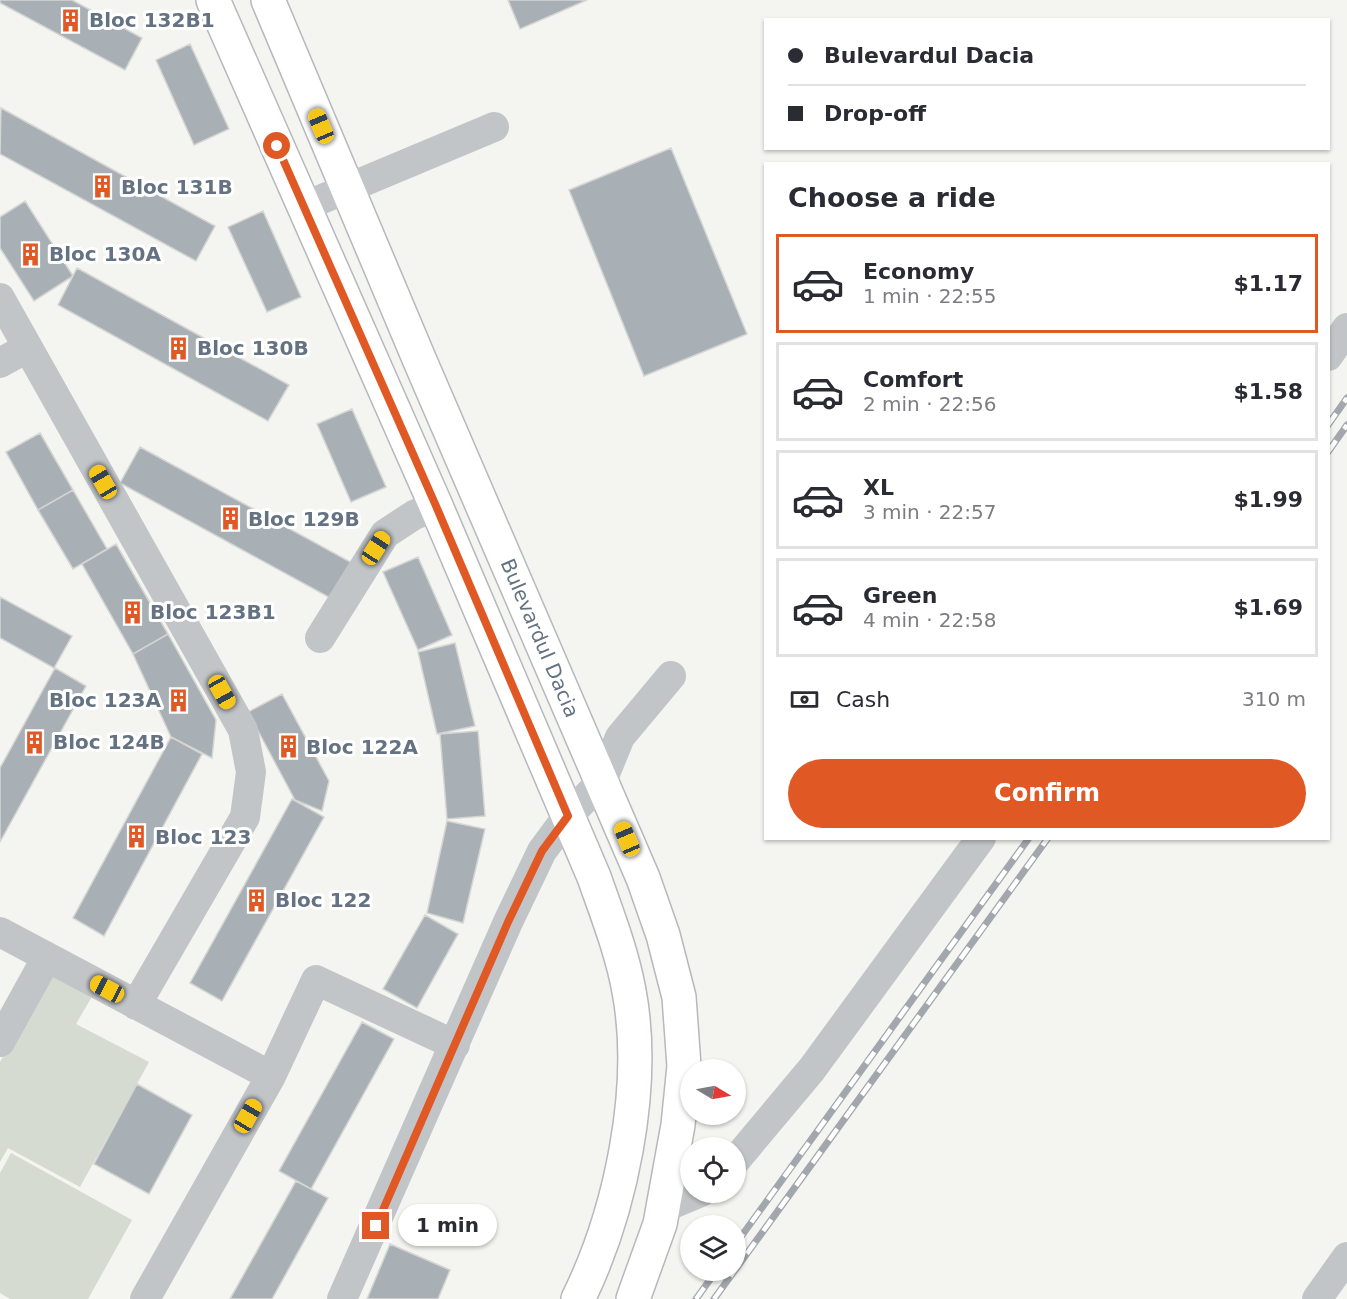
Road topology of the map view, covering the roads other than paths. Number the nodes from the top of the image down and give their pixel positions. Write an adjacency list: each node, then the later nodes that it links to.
1 (213, 0): 5 (main road)
2 (268, 0): 4 (main road, Bulevardul Dacia)
3 (494, 127): 4 (street)
4 (347, 188): 5 (street); 14 (main road, Bulevardul Dacia)
5 (303, 207): 11 (main road)
6 (0, 298): 8 (street)
7 (1347, 328): 9 (street)
8 (27, 348): 10 (street); 19 (street)
9 (1330, 353)
10 (0, 363)
11 (436, 506): 12 (street); 15 (main road)
12 (320, 638)
13 (671, 676): 14 (street)
14 (602, 781): 15 (street); 25 (main road, Bulevardul Dacia)
15 (568, 816): 21 (street); 27 (main road)
16 (980, 840): 23 (street)
17 (0, 932): 18 (street)
18 (47, 957): 19 (street); 20 (street)
19 (136, 1005): 22 (street)
20 (3, 1027)
21 (455, 1045): 22 (street); 29 (street)
22 (271, 1076): 28 (street)
23 (746, 1148)
24 (680, 1201): 25 (street)
25 (663, 1208): 31 (main road, Bulevardul Dacia)
26 (1347, 1257): 32 (street)
27 (583, 1290): 30 (main road)
28 (145, 1299)
29 (342, 1299)
30 (625, 1299)
31 (633, 1299)
32 (1317, 1299)

